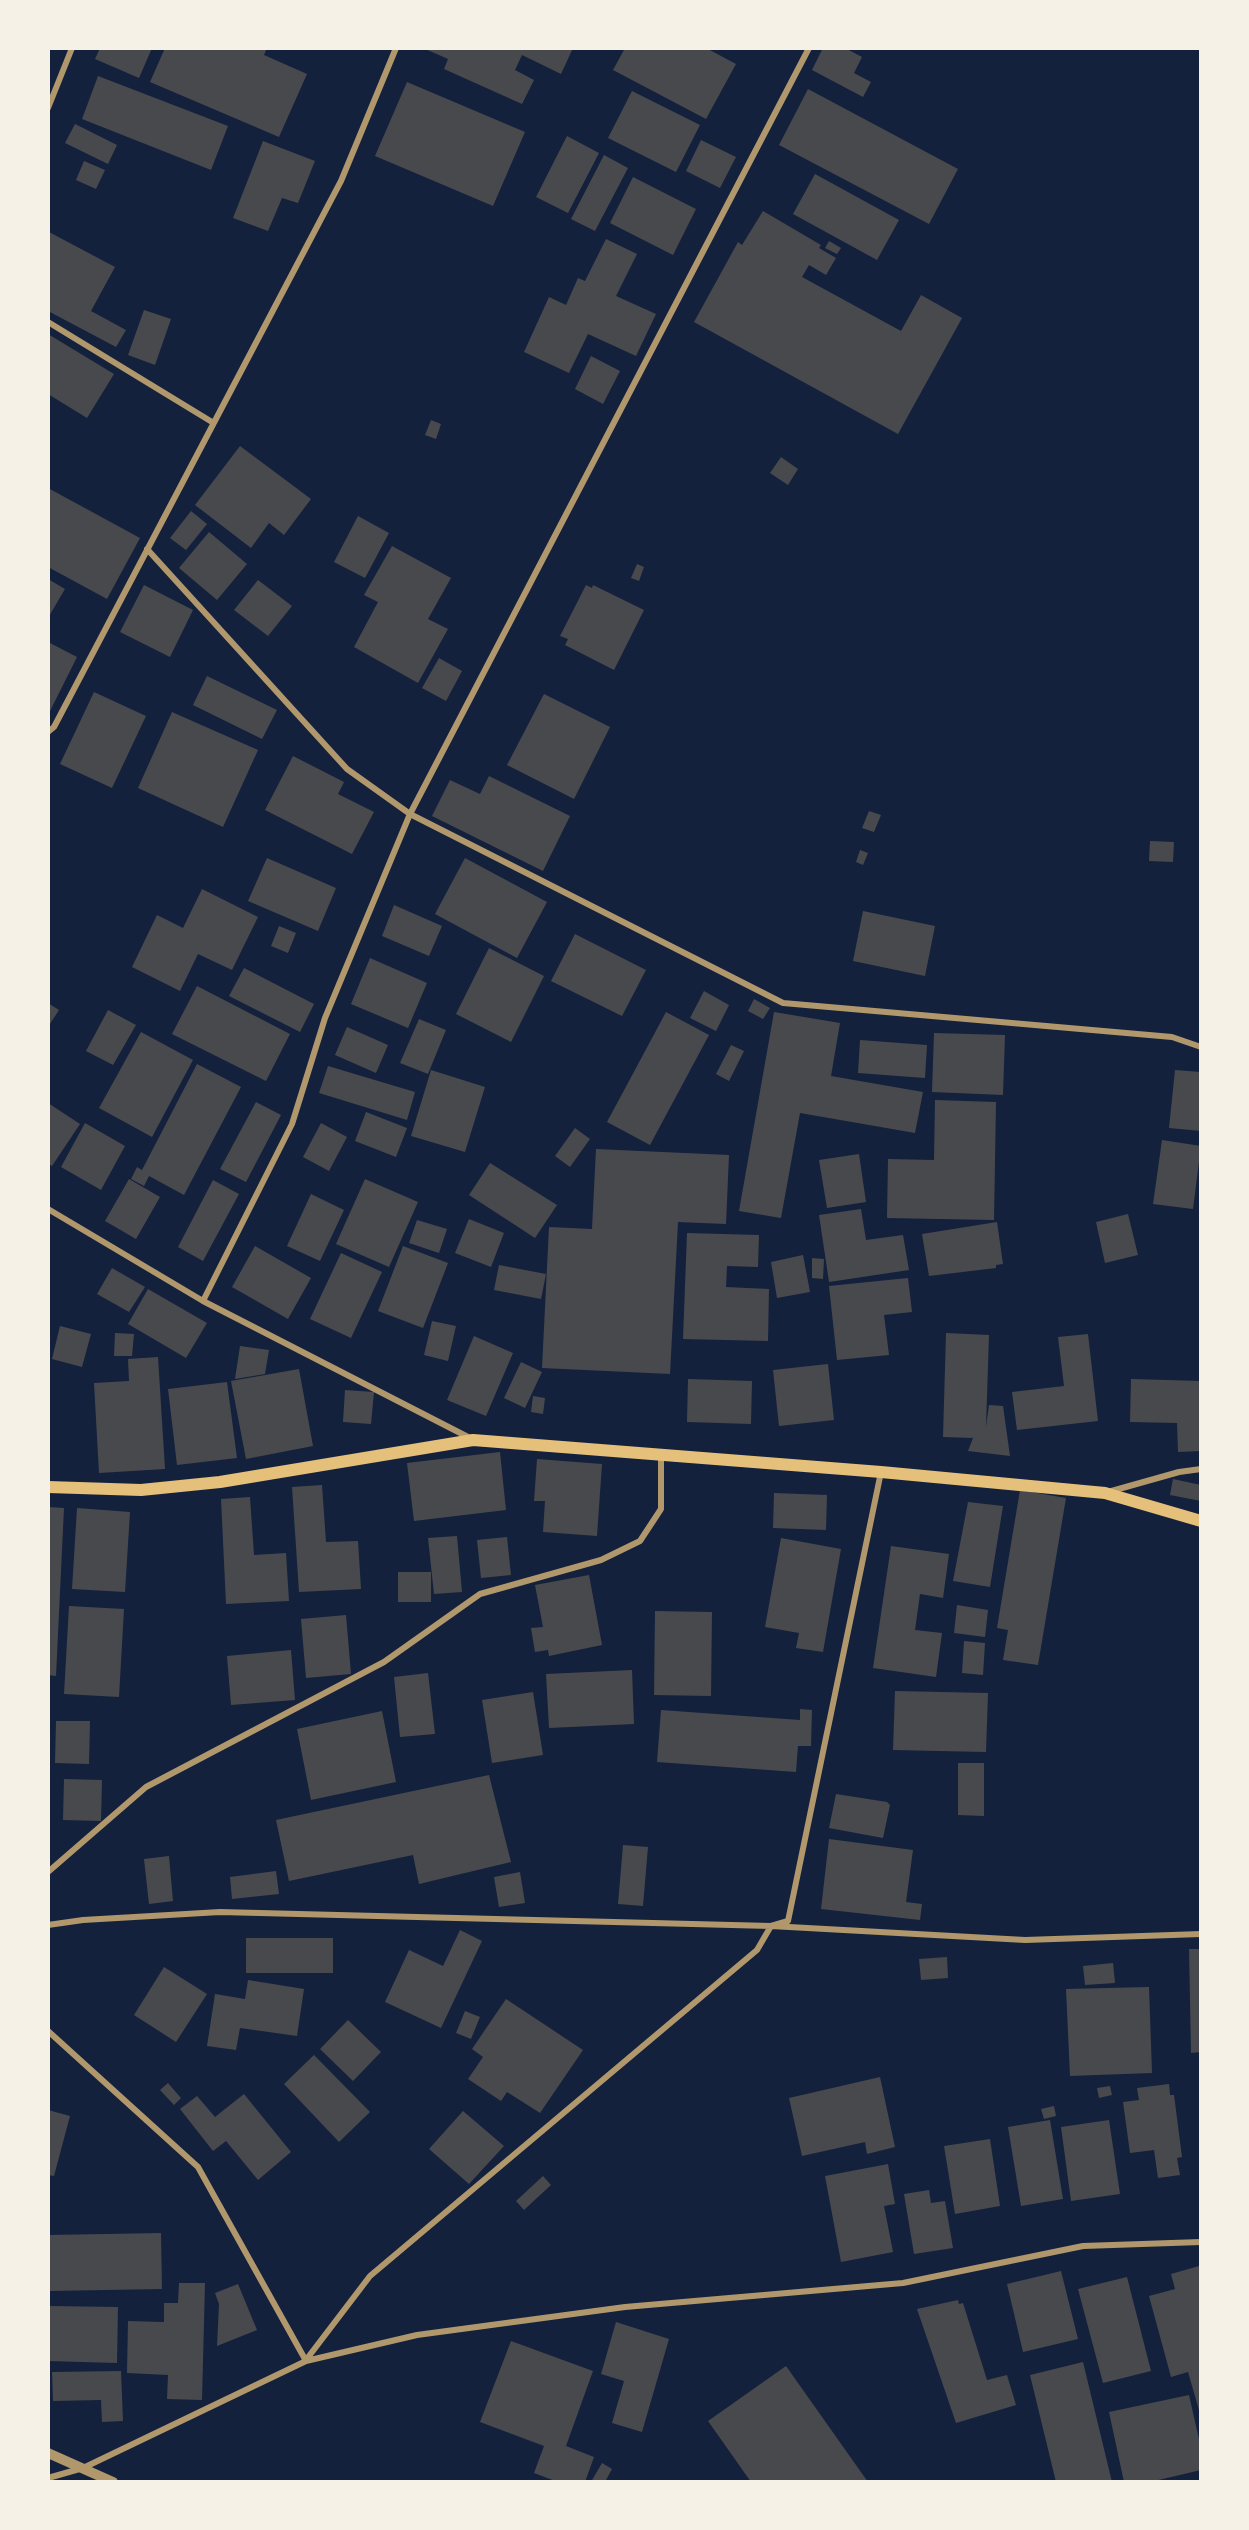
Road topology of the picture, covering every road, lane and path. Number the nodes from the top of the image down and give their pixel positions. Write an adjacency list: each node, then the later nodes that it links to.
1 (72, 48): 4 (street)
2 (396, 48): 6 (street)
3 (809, 48): 9 (street)
4 (48, 108)
5 (48, 322): 6 (street)
6 (212, 422): 7 (street)
7 (147, 549): 8 (street); 9 (street)
8 (48, 732)
9 (410, 814): 10 (street); 12 (street)
10 (1201, 1047)
11 (48, 1209): 12 (street)
12 (203, 1301): 13 (street)
13 (473, 1440): 14 (main road); 17 (main road)
14 (661, 1454): 16 (main road); 20 (street)
15 (1201, 1469): 18 (street)
16 (881, 1472): 18 (main road); 22 (street)
17 (48, 1487)
18 (1105, 1493): 19 (main road)
19 (1201, 1521)
20 (48, 1872)
21 (48, 1925): 22 (street)
22 (771, 1926): 23 (street); 26 (street)
23 (1201, 1934)
24 (48, 2031): 26 (street)
25 (1201, 2242): 26 (street)
26 (306, 2361): 28 (street)
27 (48, 2453): 28 (street)
28 (83, 2468): 29 (street); 30 (street)
29 (48, 2478)
30 (113, 2482)

